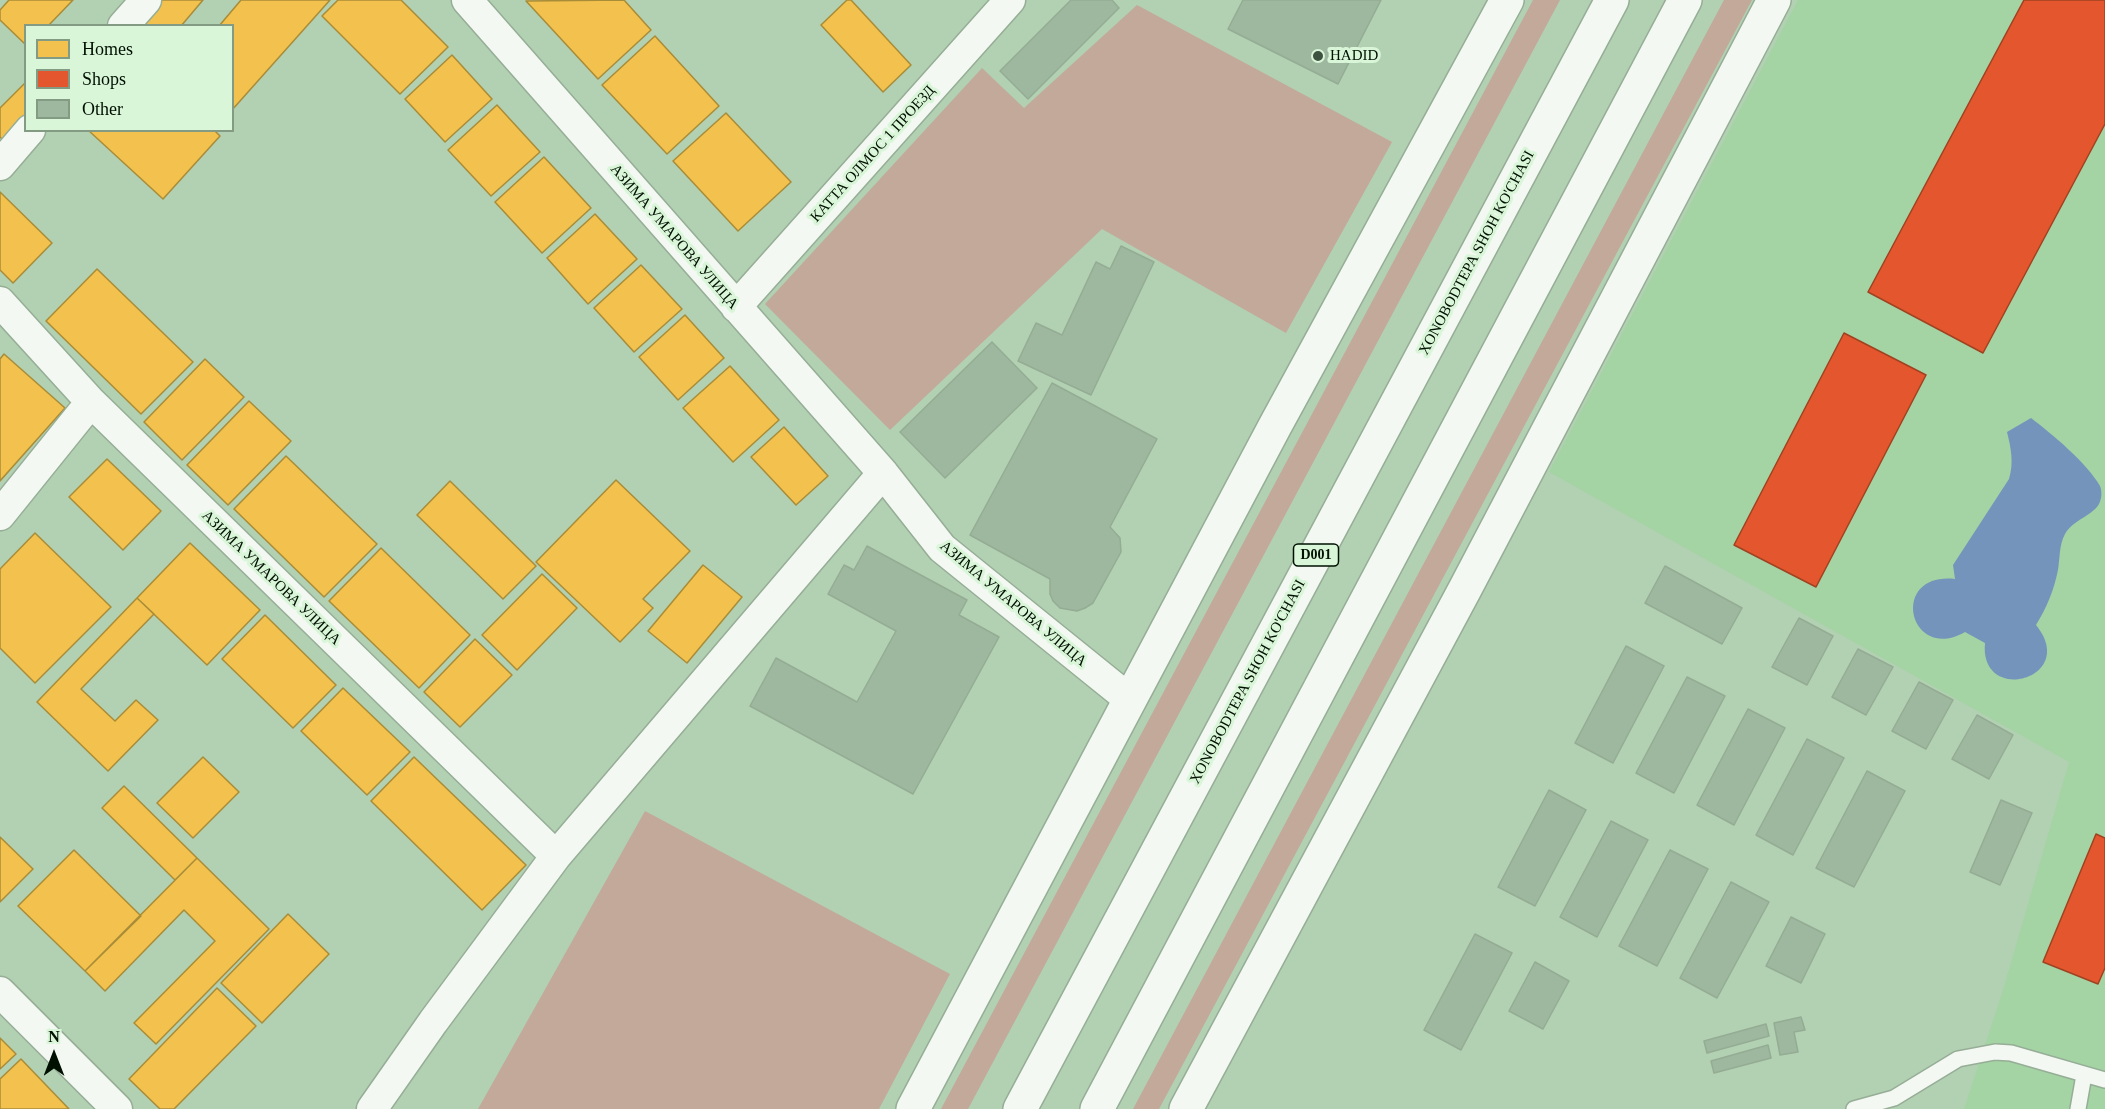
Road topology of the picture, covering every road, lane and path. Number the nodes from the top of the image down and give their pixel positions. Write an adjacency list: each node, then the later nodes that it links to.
1 (146, 0): 8 (street)
2 (467, 0): 12 (street, АЗИМА УМАРОВА УЛИЦА)
3 (1010, 0): 12 (street, КАТТА ОЛМОС 1 ПРОЕЗД)
4 (1508, 0): 16 (highway)
5 (1612, 0): 25 (highway, XONOBODTEPA SHOH KO'CHASI / D001)
6 (1685, 0): 26 (highway)
7 (1774, 0): 27 (highway)
8 (125, 24)
9 (28, 132): 10 (street)
10 (0, 165)
11 (0, 302): 13 (street, АЗИМА УМАРОВА УЛИЦА)
12 (736, 307): 14 (street, АЗИМА УМАРОВА УЛИЦА)
13 (91, 402): 15 (street); 17 (street, АЗИМА УМАРОВА УЛИЦА)
14 (883, 473): 16 (street, АЗИМА УМАРОВА УЛИЦА); 17 (street)
15 (0, 515)
16 (1129, 699): 24 (highway)
17 (556, 855): 23 (street)
18 (0, 992): 22 (street)
19 (2084, 1075): 20 (lane); 21 (lane); 29 (lane)
20 (2105, 1080)
21 (1894, 1103): 28 (lane)
22 (117, 1109)
23 (372, 1109)
24 (913, 1109)
25 (1020, 1109)
26 (1097, 1109)
27 (1186, 1109)
28 (1854, 1109)
29 (2078, 1109)

